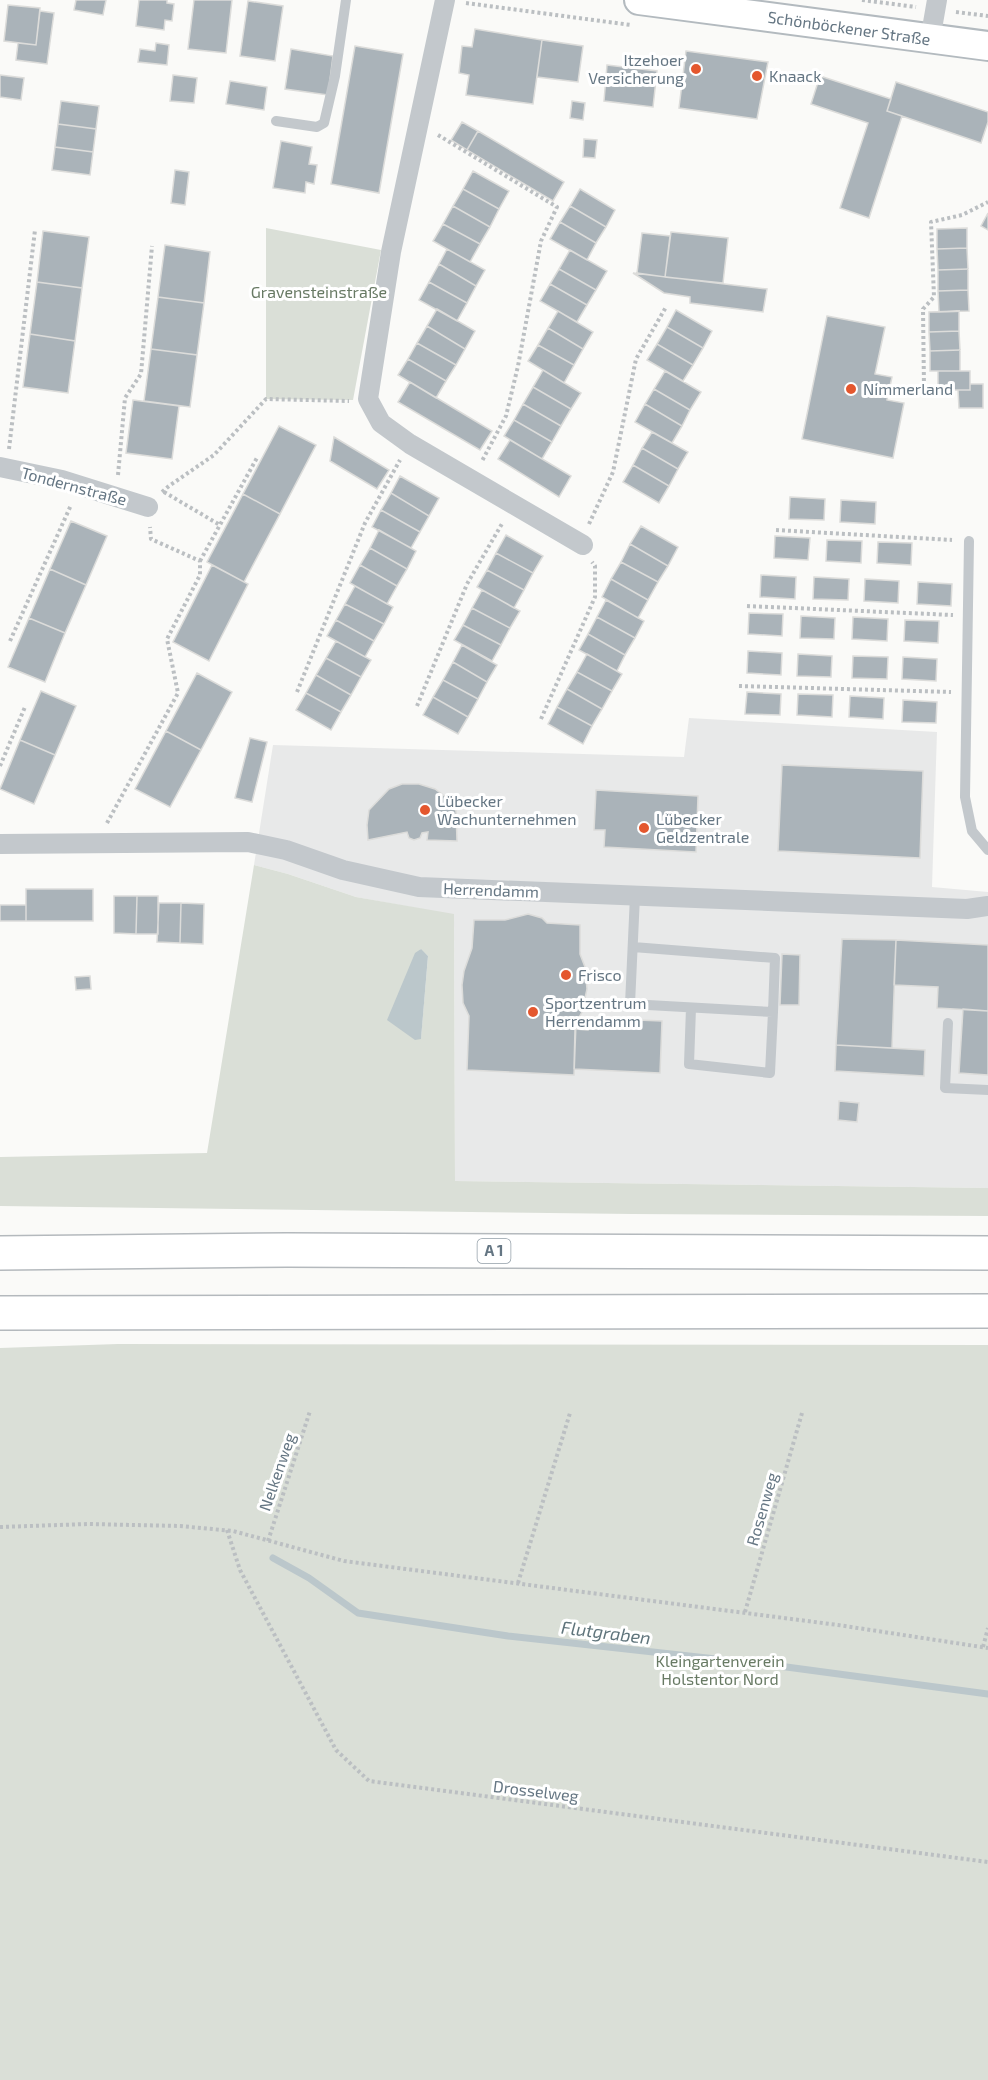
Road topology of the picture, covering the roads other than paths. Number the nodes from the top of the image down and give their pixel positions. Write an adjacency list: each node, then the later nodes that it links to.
1 (346, 0): 8 (lane)
2 (445, 0): 12 (street)
3 (639, 0): 5 (main road, Schönböckener Straße)
4 (936, 0): 6 (street)
5 (683, 3): 6 (main road, Schönböckener Straße)
6 (930, 40): 7 (main road, Schönböckener Straße)
7 (988, 46)
8 (276, 121)
9 (3, 468): 10 (street, Tondernstraße)
10 (148, 507)
11 (969, 541): 14 (lane)
12 (581, 544)
13 (0, 844): 15 (street, Herrendamm)
14 (988, 850)
15 (635, 896): 16 (street, Herrendamm); 17 (lane)
16 (988, 906)
17 (633, 947): 18 (lane); 19 (lane)
18 (691, 1008): 19 (lane); 19 (lane)
19 (773, 1012)
20 (948, 1023): 21 (lane)
21 (988, 1090)
22 (0, 1253): 23 (highway, A 1)
23 (988, 1253)
24 (988, 1311): 25 (highway)
25 (0, 1313)

